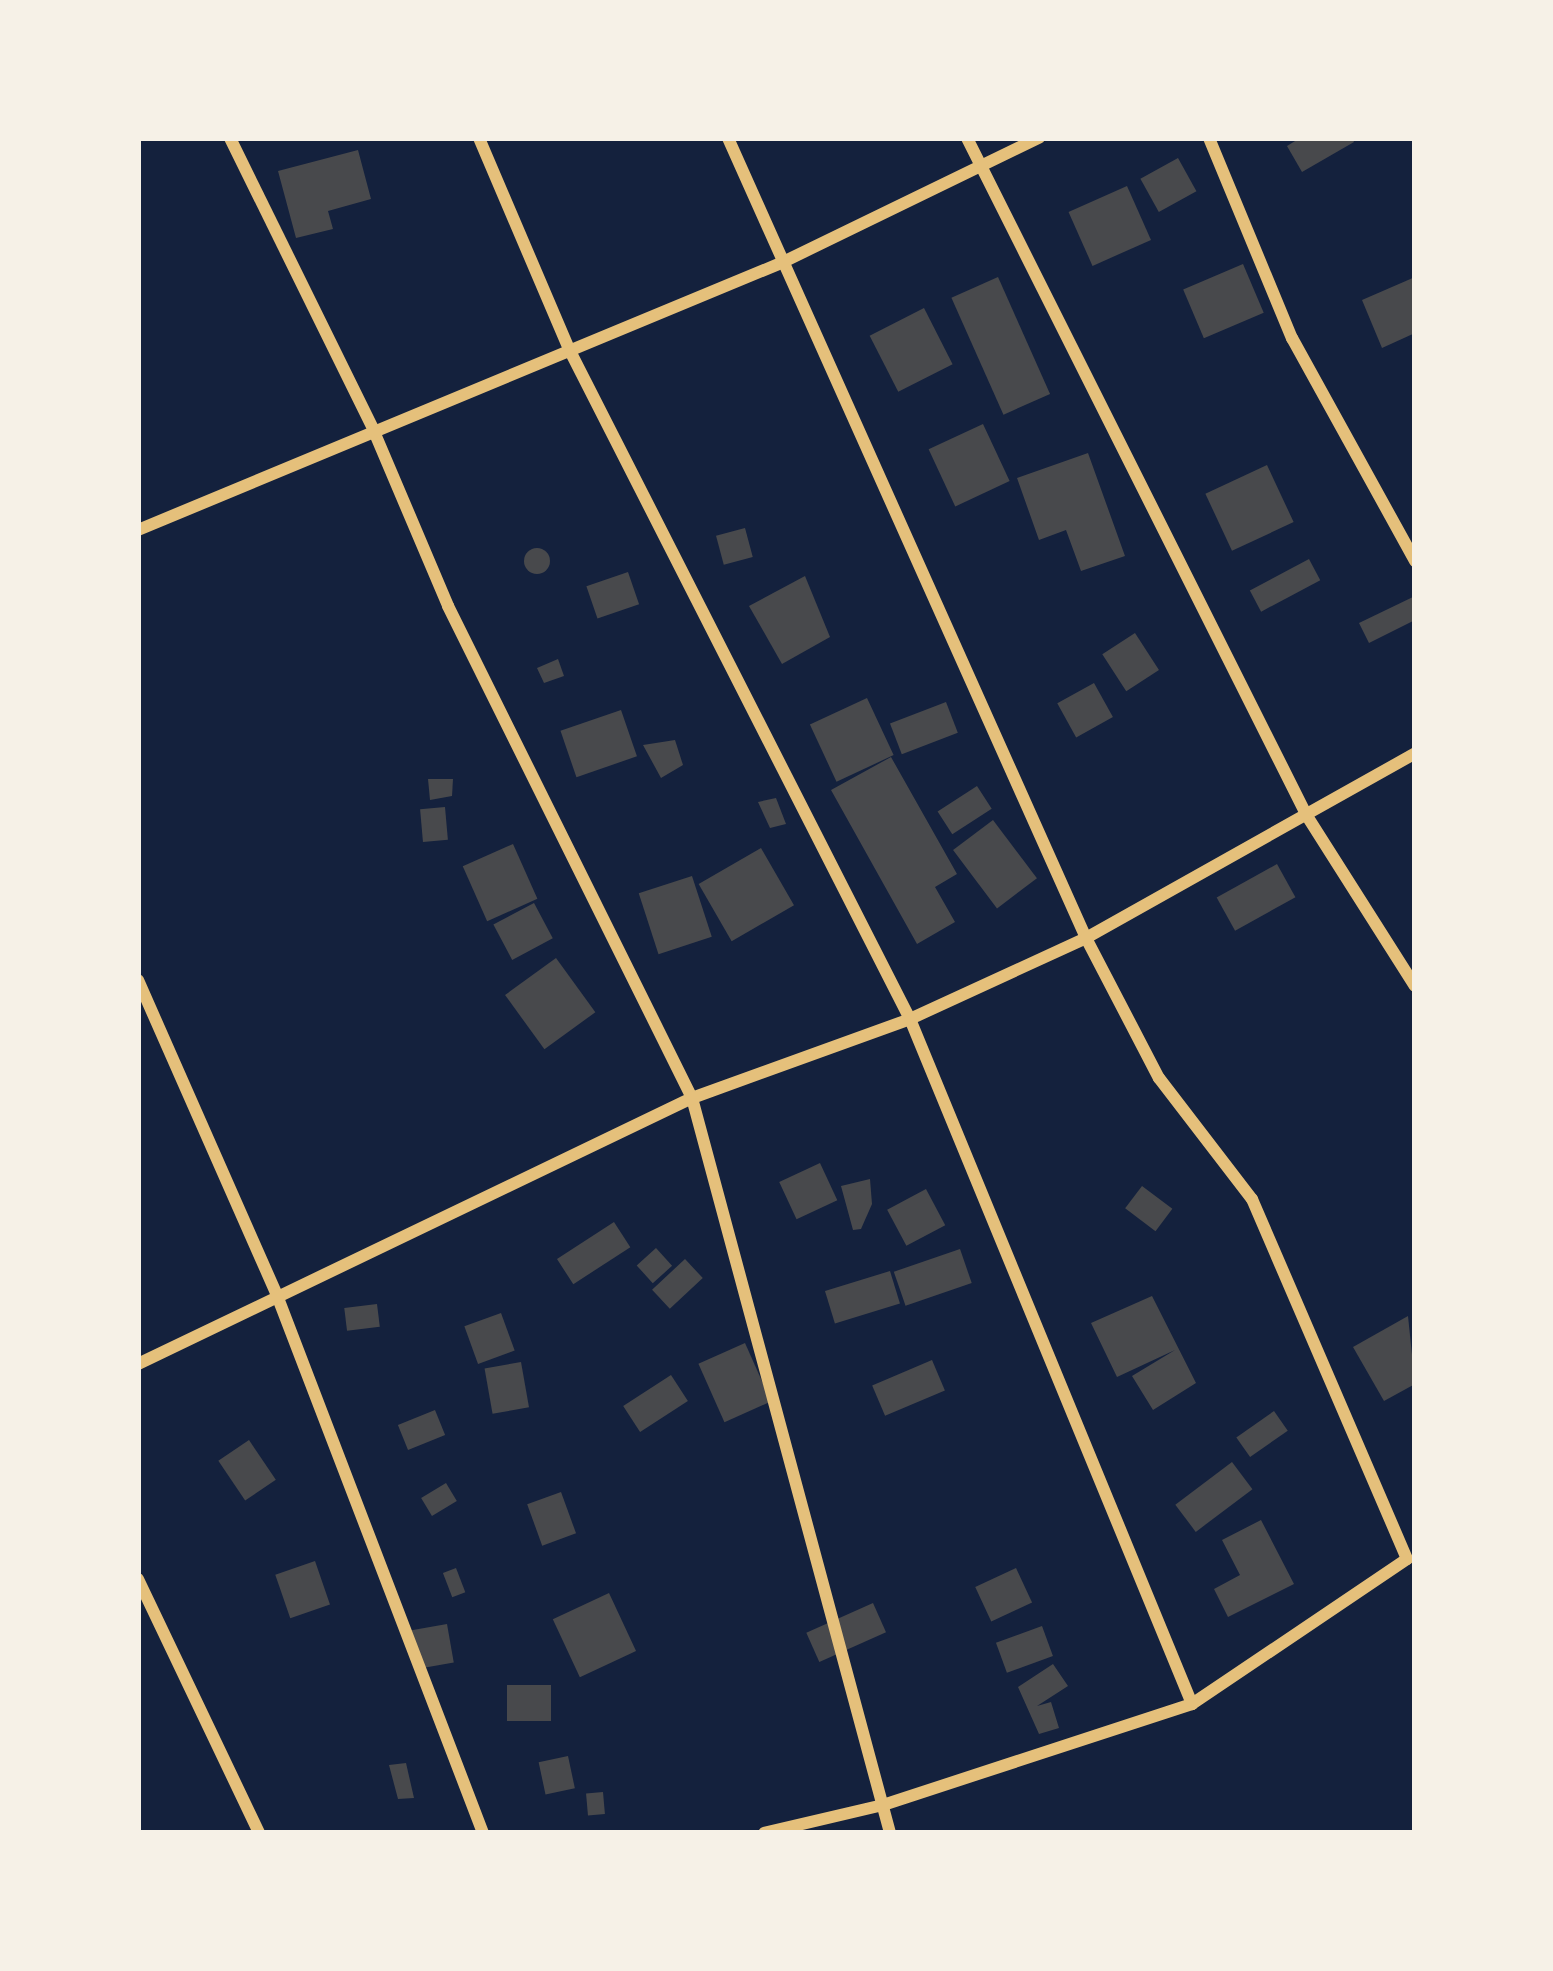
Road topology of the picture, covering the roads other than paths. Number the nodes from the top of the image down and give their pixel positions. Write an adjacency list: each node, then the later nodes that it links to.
1 (230, 138): 10 (street)
2 (479, 138): 9 (street)
3 (728, 138): 8 (street)
4 (967, 138): 7 (street)
5 (1039, 138): 7 (street)
6 (1209, 138): 12 (street)
7 (978, 164): 8 (street); 14 (street)
8 (781, 263): 9 (street); 15 (street)
9 (569, 349): 10 (street); 18 (street)
10 (373, 429): 11 (street); 19 (street)
11 (138, 530)
12 (1415, 561)
13 (1415, 753): 14 (street)
14 (1307, 816): 15 (street); 17 (street)
15 (1086, 938): 18 (street); 22 (street)
16 (138, 980): 20 (street)
17 (1415, 986)
18 (910, 1019): 19 (street); 24 (street)
19 (692, 1098): 20 (street); 25 (street)
20 (278, 1298): 21 (street); 27 (street)
21 (138, 1364)
22 (1410, 1564): 24 (street)
23 (138, 1579): 26 (street)
24 (1192, 1704): 25 (street)
25 (883, 1805): 28 (street); 29 (street)
26 (259, 1833)
27 (483, 1833)
28 (764, 1833)
29 (890, 1833)

